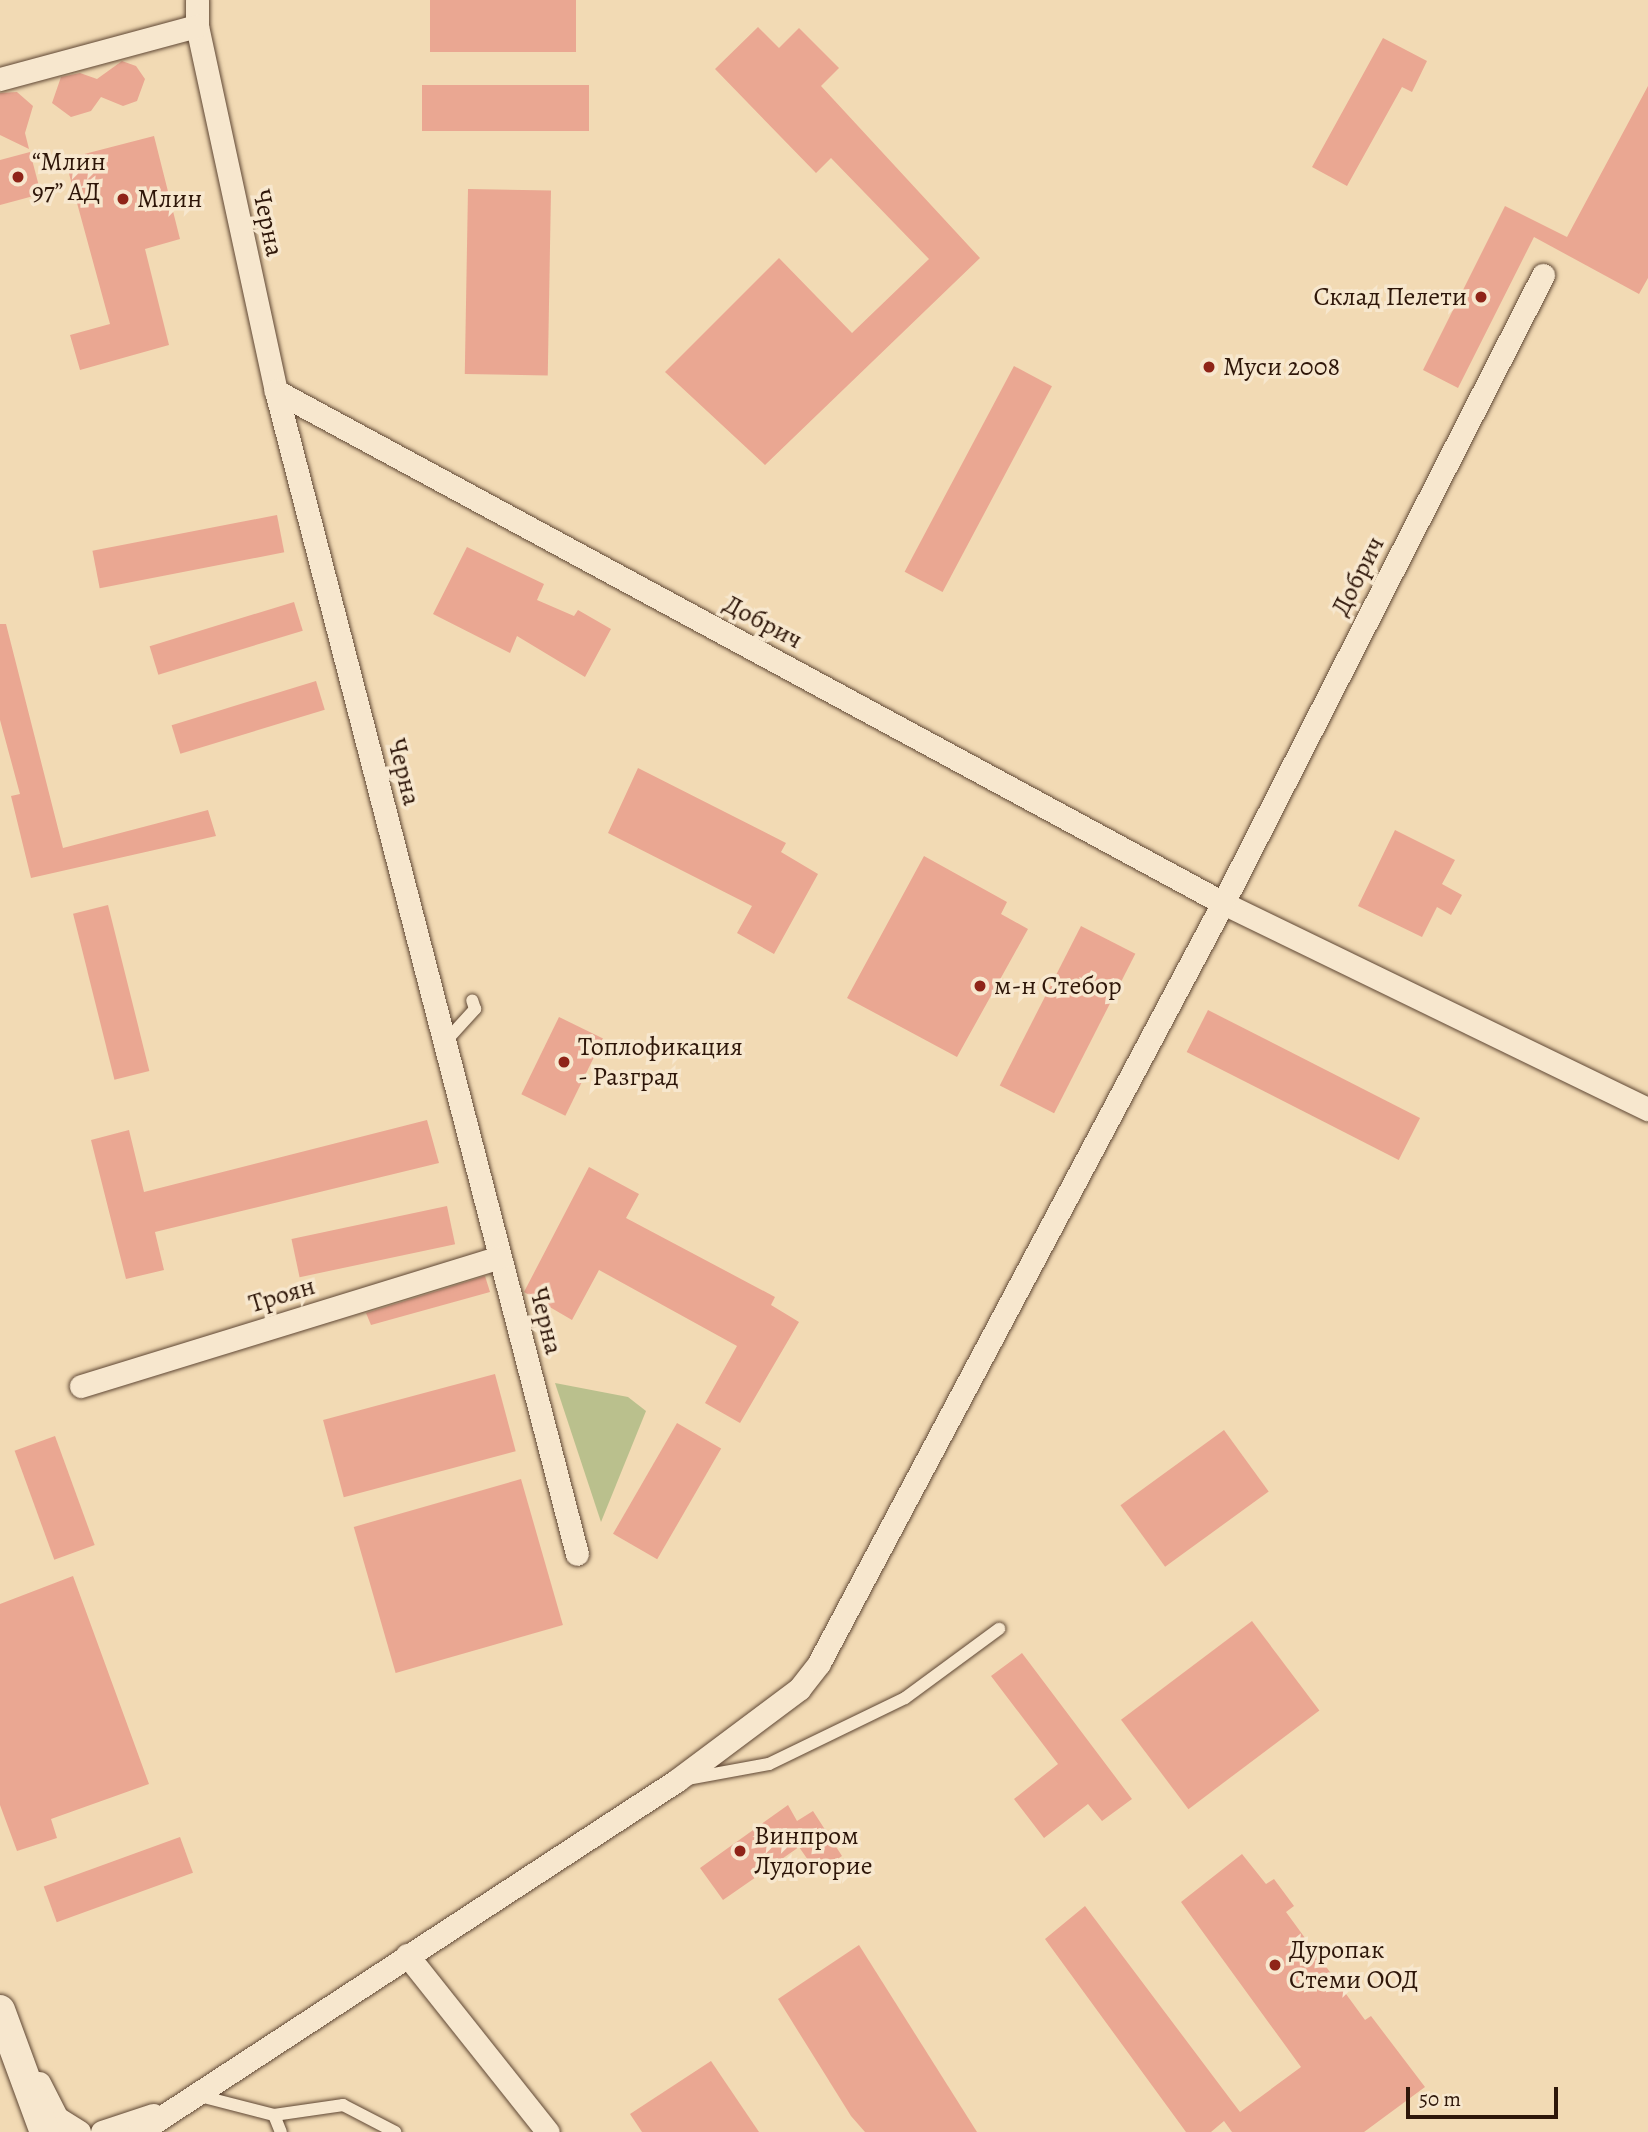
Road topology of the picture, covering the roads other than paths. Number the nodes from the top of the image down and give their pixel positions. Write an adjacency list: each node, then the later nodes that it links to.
1 (197, 0): 2 (street, Черна)
2 (197, 26): 3 (street); 5 (street, Черна)
3 (0, 79)
4 (1543, 275): 6 (street, Добрич)
5 (276, 391): 6 (street, Добрич); 8 (street, Черна)
6 (1223, 903): 9 (street, Добрич); 14 (street)
7 (472, 1000): 8 (lane)
8 (445, 1042): 10 (street, Черна)
9 (1648, 1109)
10 (500, 1257): 11 (street, Троян); 12 (street, Черна)
11 (81, 1386)
12 (577, 1554)
13 (999, 1629): 14 (lane)
14 (676, 1781): 15 (street)
15 (407, 1955): 18 (street); 26 (street)
16 (0, 2004): 21 (street)
17 (0, 2010): 20 (street)
18 (183, 2099): 19 (lane); 22 (street); 23 (street)
19 (274, 2115): 24 (lane); 25 (lane)
20 (45, 2132)
21 (79, 2132)
22 (102, 2132)
23 (139, 2132)
24 (281, 2132)
25 (395, 2132)
26 (548, 2132)

